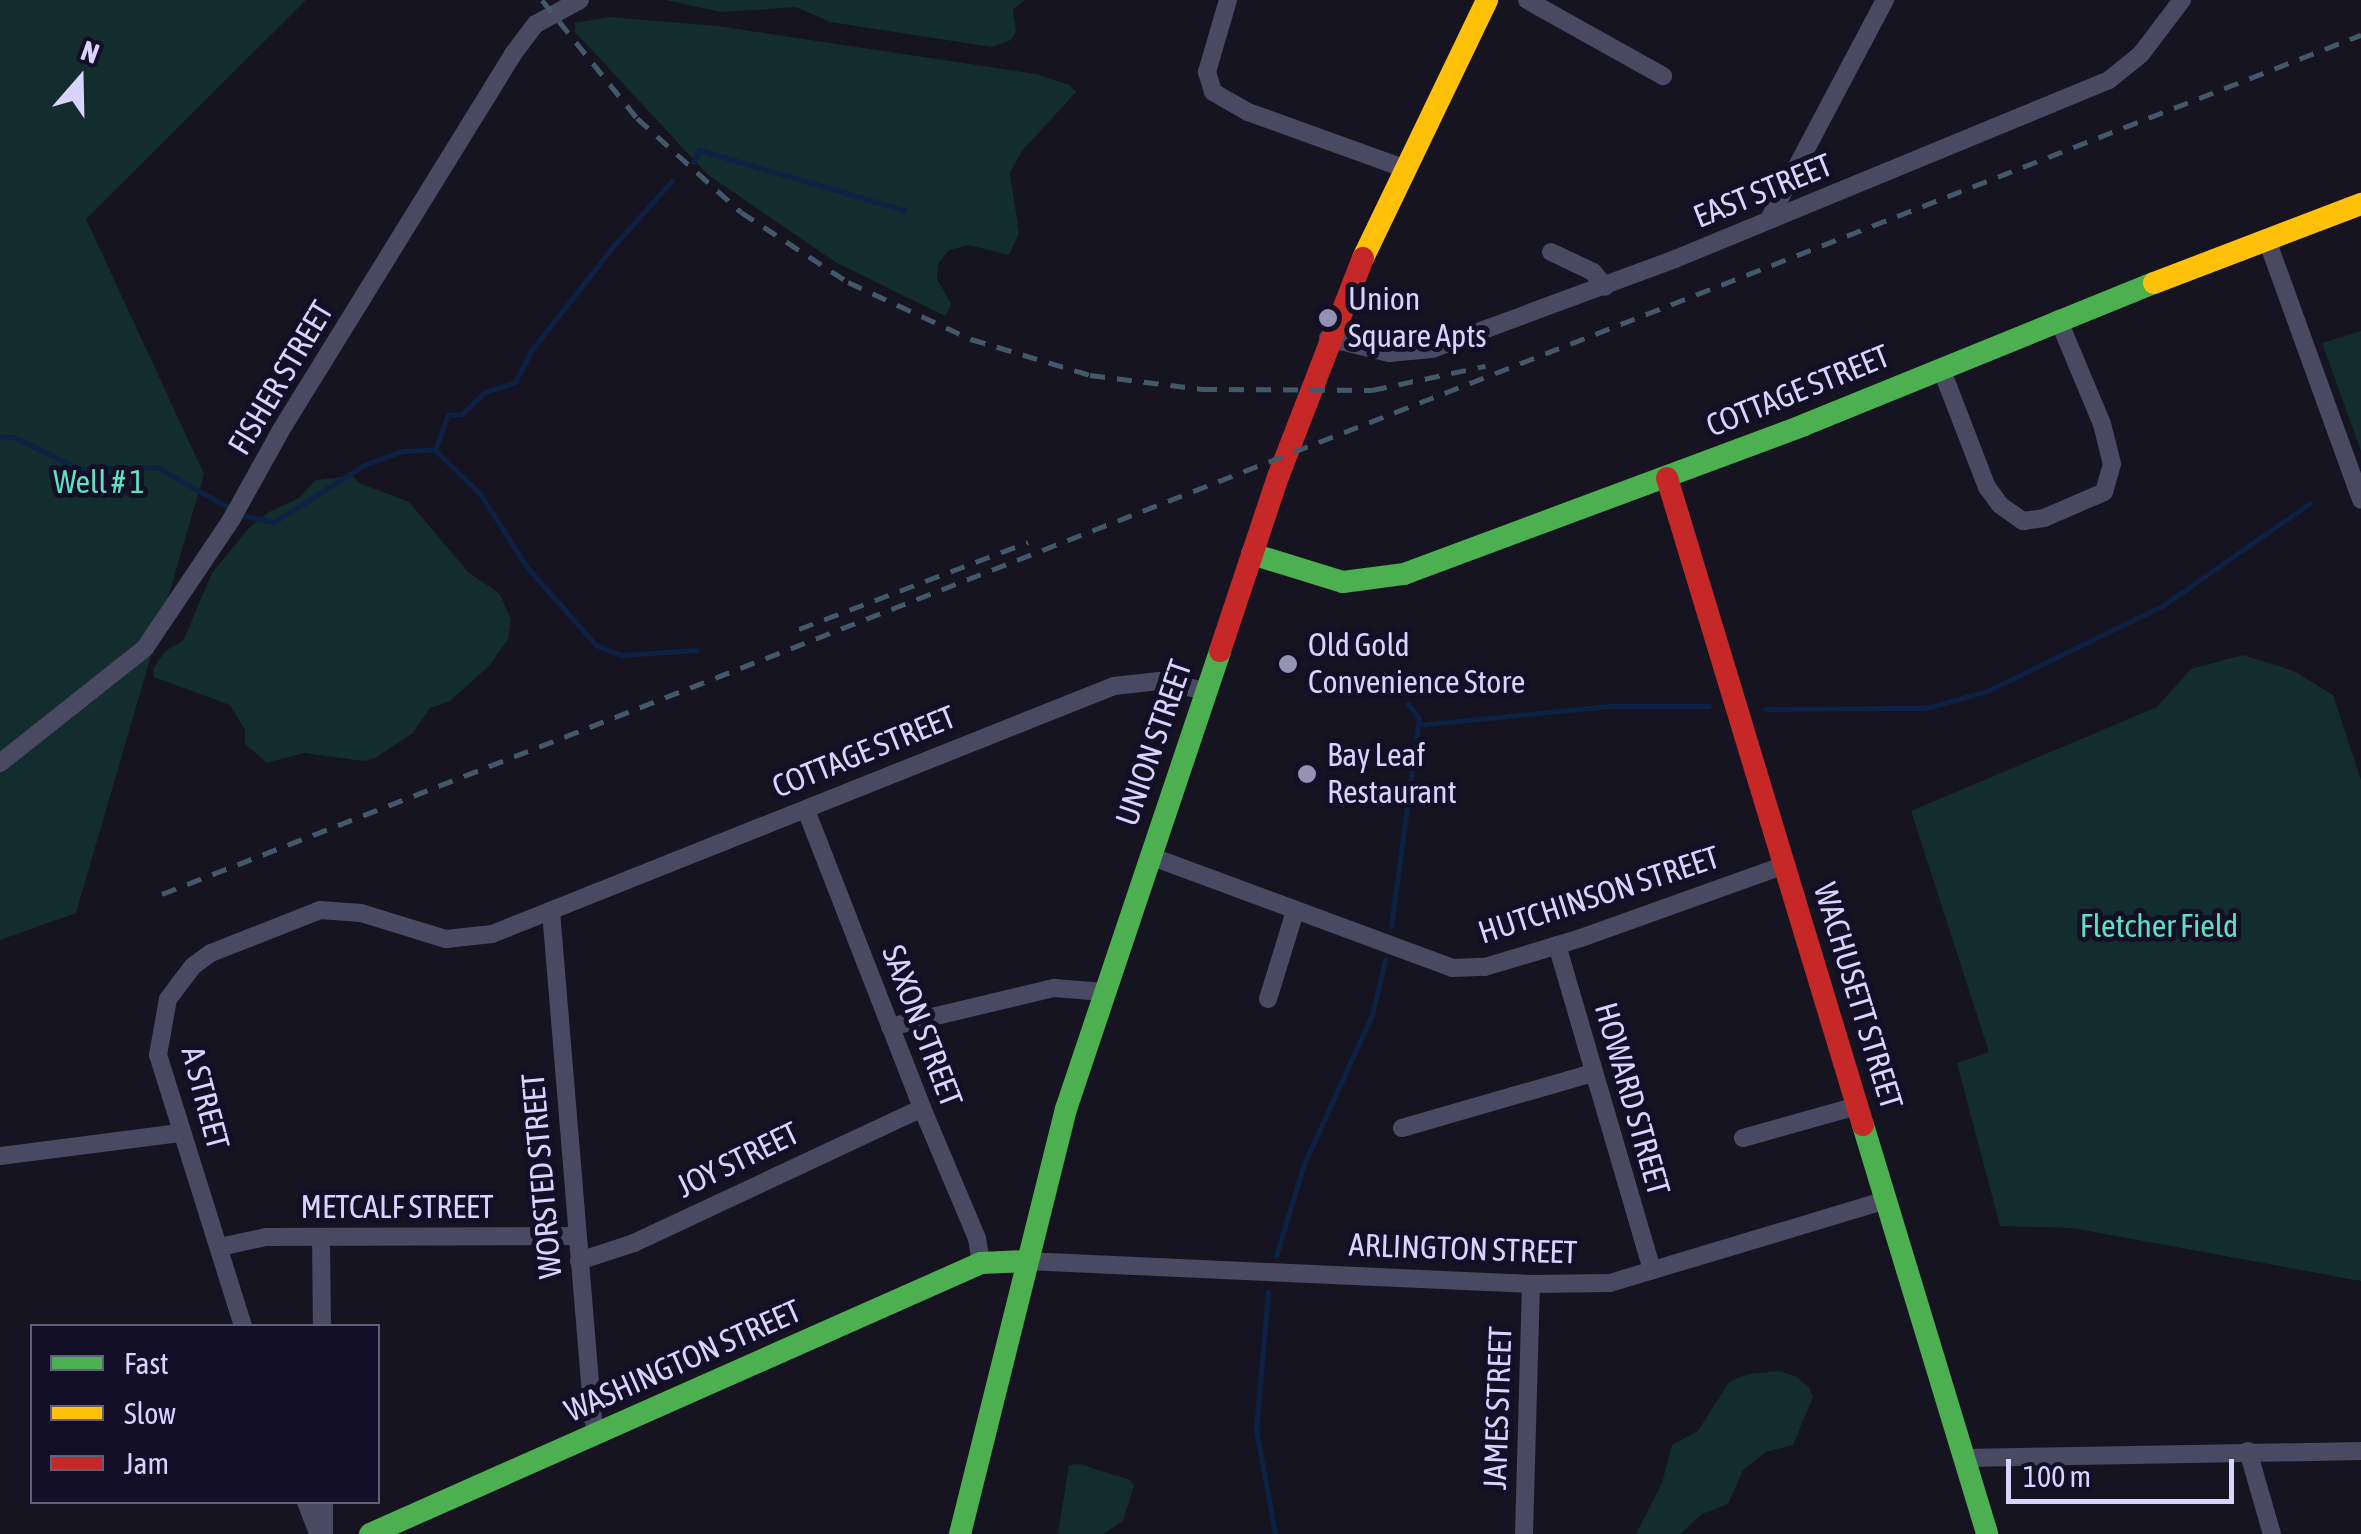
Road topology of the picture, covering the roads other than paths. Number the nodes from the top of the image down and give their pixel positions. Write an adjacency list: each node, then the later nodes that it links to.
1 (580, 0): 21 (street, FISHER STREET)
2 (1228, 0): 8 (street)
3 (1487, 0): 8 (main road, UNION STREET)
4 (1527, 0): 7 (street)
5 (1885, 0): 10 (street)
6 (2182, 0): 10 (street, EAST STREET)
7 (1663, 76)
8 (1406, 169): 15 (main road, UNION STREET)
9 (2361, 204): 11 (main road, COTTAGE STREET)
10 (1769, 220): 13 (street, EAST STREET)
11 (2267, 240): 14 (main road, COTTAGE STREET); 18 (street)
12 (1551, 252): 13 (street)
13 (1605, 287): 15 (street, EAST STREET)
14 (2058, 320): 16 (main road, COTTAGE STREET); 16 (street)
15 (1328, 338): 19 (main road, UNION STREET)
16 (1941, 368): 17 (main road, COTTAGE STREET)
17 (1667, 478): 19 (main road, COTTAGE STREET); 24 (main road, WACHUSETT STREET)
18 (2361, 500)
19 (1252, 554): 20 (main road, UNION STREET)
20 (1206, 691): 22 (street, COTTAGE STREET); 23 (main road, UNION STREET)
21 (0, 763)
22 (806, 810): 25 (street, COTTAGE STREET); 30 (street, SAXON STREET)
23 (1150, 856): 26 (street, HUTCHINSON STREET); 28 (main road, UNION STREET)
24 (1785, 865): 27 (street, HUTCHINSON STREET); 32 (main road, WACHUSETT STREET)
25 (550, 911): 35 (street, A STREET); 39 (street, WORSTED STREET)
26 (1295, 911): 27 (street, HUTCHINSON STREET); 29 (street)
27 (1557, 945): 31 (street, HOWARD STREET)
28 (1104, 992): 30 (street); 43 (main road, UNION STREET)
29 (1268, 999)
30 (890, 1026): 33 (street, SAXON STREET)
31 (1592, 1073): 34 (street); 45 (street, HOWARD STREET)
32 (1858, 1106): 36 (street); 38 (main road, WACHUSETT STREET)
33 (922, 1108): 42 (street, JOY STREET); 44 (street, SAXON STREET)
34 (1402, 1128)
35 (180, 1133): 37 (street); 41 (street, A STREET)
36 (1743, 1138)
37 (0, 1156)
38 (1886, 1200): 45 (street, ARLINGTON STREET); 52 (main road, WACHUSETT STREET)
39 (576, 1236): 40 (street, METCALF STREET); 42 (street, WORSTED STREET)
40 (321, 1237): 41 (street, METCALF STREET); 48 (street)
41 (220, 1248): 47 (street, A STREET)
42 (579, 1261): 49 (street, WORSTED STREET)
43 (1026, 1261): 44 (main road, WASHINGTON STREET); 46 (street, ARLINGTON STREET); 57 (main road, UNION STREET)
44 (981, 1263): 49 (main road, WASHINGTON STREET)
45 (1652, 1270): 46 (street, ARLINGTON STREET)
46 (1531, 1284): 58 (street, JAMES STREET)
47 (242, 1324)
48 (322, 1324)
49 (598, 1434): 55 (main road, WASHINGTON STREET)
50 (2248, 1451): 51 (street); 52 (street); 60 (street)
51 (2361, 1451)
52 (1964, 1458): 59 (main road, WACHUSETT STREET)
53 (307, 1504): 56 (street)
54 (324, 1504): 56 (street)
55 (376, 1533)
56 (321, 1534)
57 (960, 1534)
58 (1524, 1534)
59 (1987, 1534)
60 (2272, 1534)

